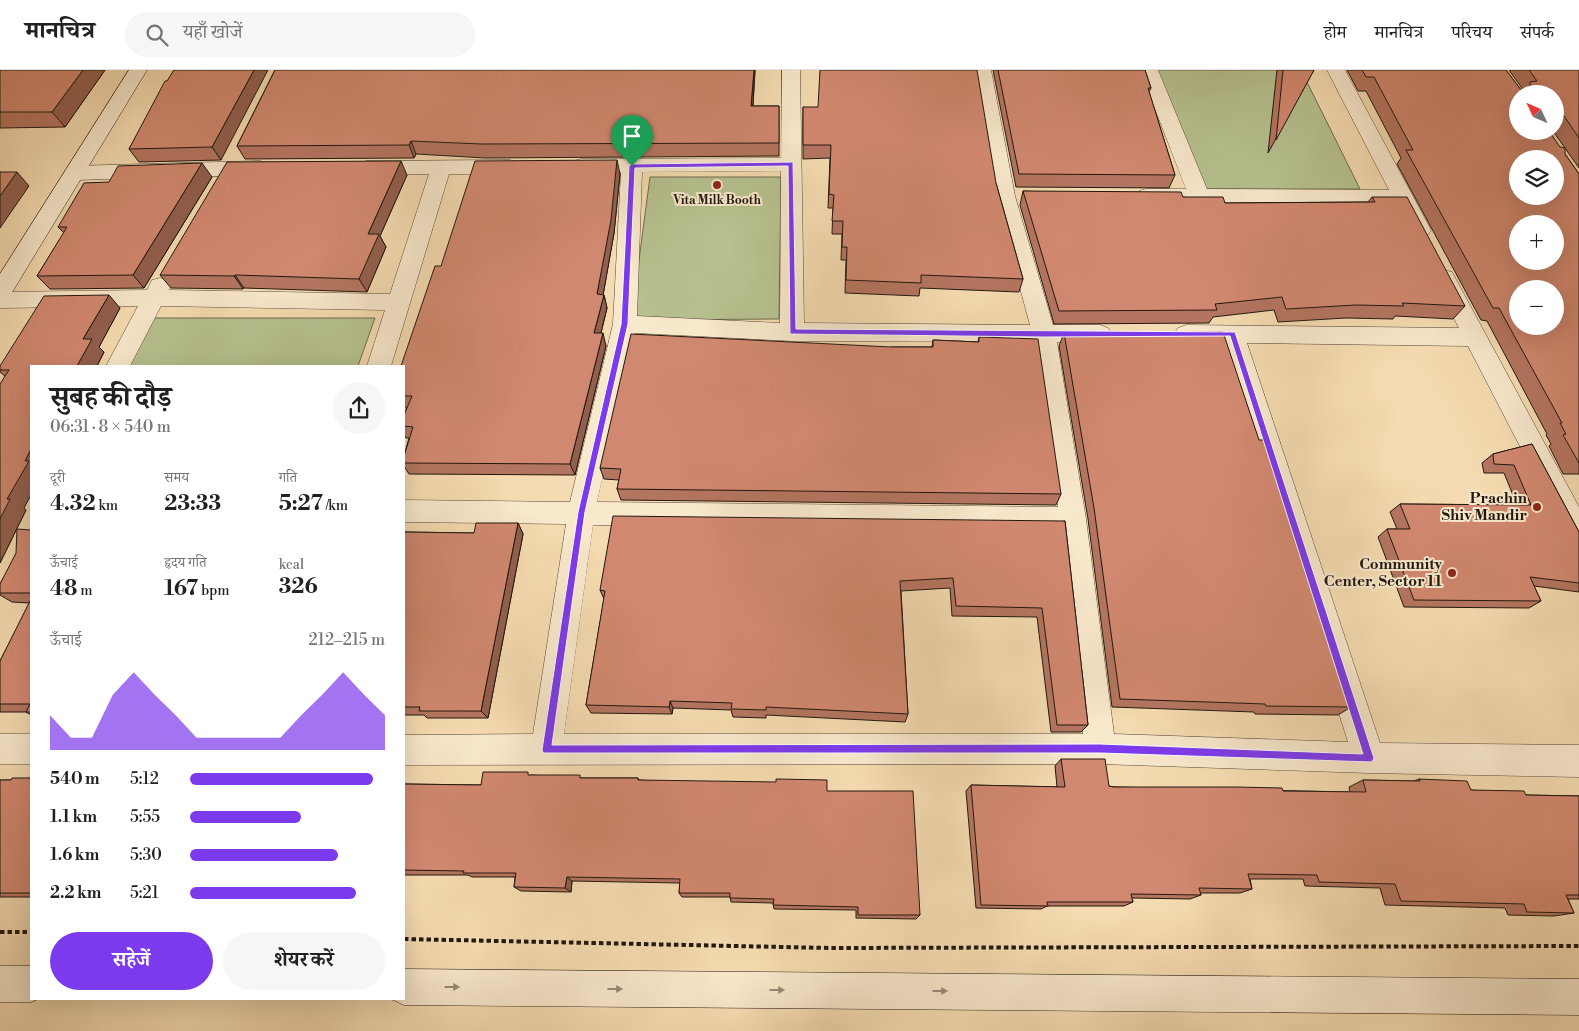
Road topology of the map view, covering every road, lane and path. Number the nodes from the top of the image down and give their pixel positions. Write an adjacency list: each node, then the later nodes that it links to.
1 (138, 70): 14 (street)
2 (791, 70): 7 (street)
3 (982, 70): 29 (street)
4 (1150, 70): 17 (street)
5 (1336, 70): 18 (street)
6 (233, 159): 11 (street); 14 (street); 15 (street)
7 (791, 164): 9 (street); 25 (street)
8 (565, 166): 9 (street)
9 (632, 166): 24 (street)
10 (527, 167): 13 (street)
11 (277, 168)
12 (345, 168): 13 (street)
13 (441, 168): 23 (street)
14 (74, 173): 20 (street)
15 (214, 192)
16 (1131, 196): 17 (street)
17 (1199, 196): 18 (street)
18 (1402, 197): 30 (street)
19 (172, 265): 21 (street)
20 (0, 293)
21 (152, 298): 22 (street); 23 (street); 31 (street)
22 (0, 300)
23 (399, 302): 32 (street)
24 (625, 324): 25 (street); 34 (street)
25 (792, 332): 29 (street)
26 (1124, 334): 29 (street)
27 (1163, 334): 28 (street)
28 (1232, 334): 30 (street); 42 (street)
29 (1044, 335): 35 (street)
30 (1475, 337): 36 (street)
31 (118, 365)
32 (379, 365)
33 (405, 511): 34 (street)
34 (582, 512): 35 (street); 41 (street)
35 (1073, 518): 39 (street)
36 (1576, 522)
37 (0, 749): 38 (street)
38 (30, 749)
39 (1100, 749): 41 (street); 42 (street)
40 (405, 750): 41 (street)
41 (546, 750)
42 (1369, 758): 43 (street)
43 (1579, 760)
44 (0, 932): 45 (path)
45 (30, 932)
46 (405, 938): 47 (path)
47 (1579, 946)
48 (0, 984): 49 (street)
49 (30, 984)
50 (405, 987): 51 (street, one-way to 51)
51 (1579, 997)

